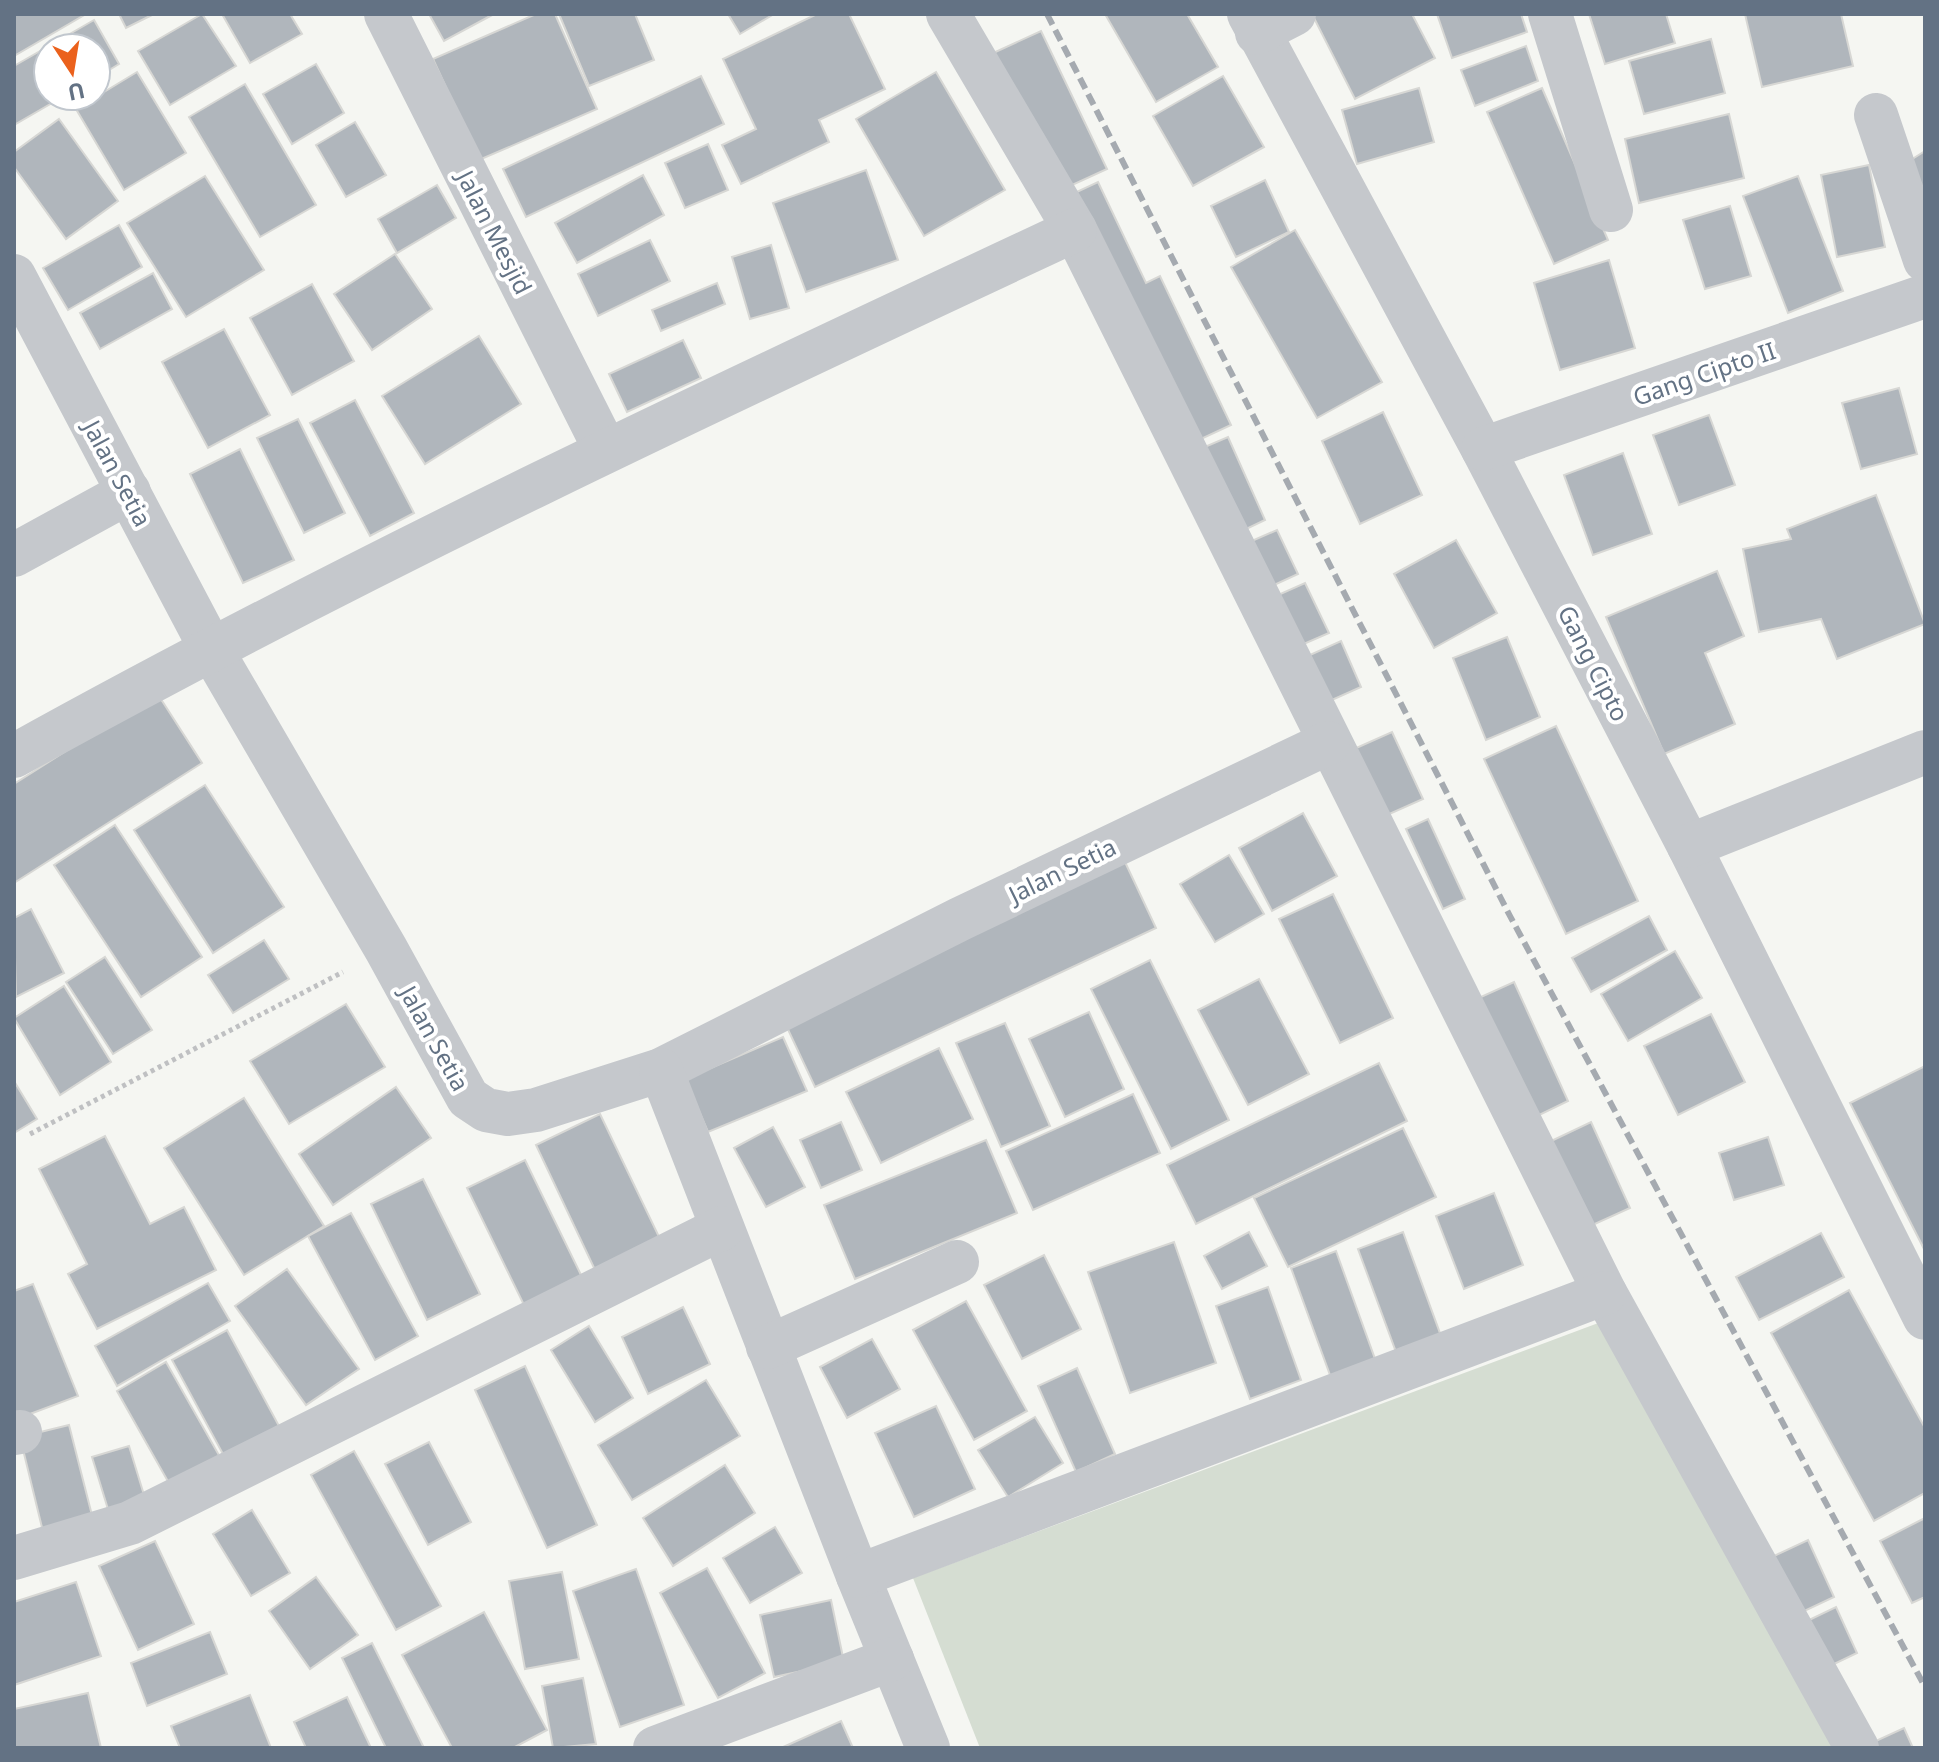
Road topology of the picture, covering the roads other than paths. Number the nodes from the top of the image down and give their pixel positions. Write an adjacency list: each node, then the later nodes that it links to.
1 (386, 14): 11 (street, Jalan Mesjid)
2 (948, 14): 7 (street)
3 (1550, 14): 6 (street)
4 (1267, 20): 12 (street, Gang Cipto)
5 (1876, 115): 8 (street)
6 (1611, 210)
7 (1075, 230): 11 (street); 16 (street)
8 (1925, 260)
9 (14, 276): 13 (street, Jalan Setia)
10 (1925, 296): 12 (street, Gang Cipto II)
11 (605, 449): 15 (street)
12 (1483, 449): 19 (street, Gang Cipto)
13 (129, 492): 14 (street); 15 (street, Jalan Setia)
14 (14, 555)
15 (210, 647): 18 (street); 20 (street, Jalan Setia)
16 (1328, 743): 20 (street, Jalan Setia); 23 (street)
17 (1925, 752): 19 (street)
18 (14, 756)
19 (1689, 846): 24 (street, Gang Cipto)
20 (661, 1070): 21 (street)
21 (722, 1228): 25 (street); 26 (street)
22 (957, 1262): 25 (street)
23 (1605, 1293): 27 (street); 31 (street)
24 (1925, 1318)
25 (768, 1347): 27 (street)
26 (14, 1558)
27 (858, 1576): 28 (street)
28 (892, 1659): 29 (street); 30 (street)
29 (655, 1748)
30 (928, 1748)
31 (1857, 1748)

